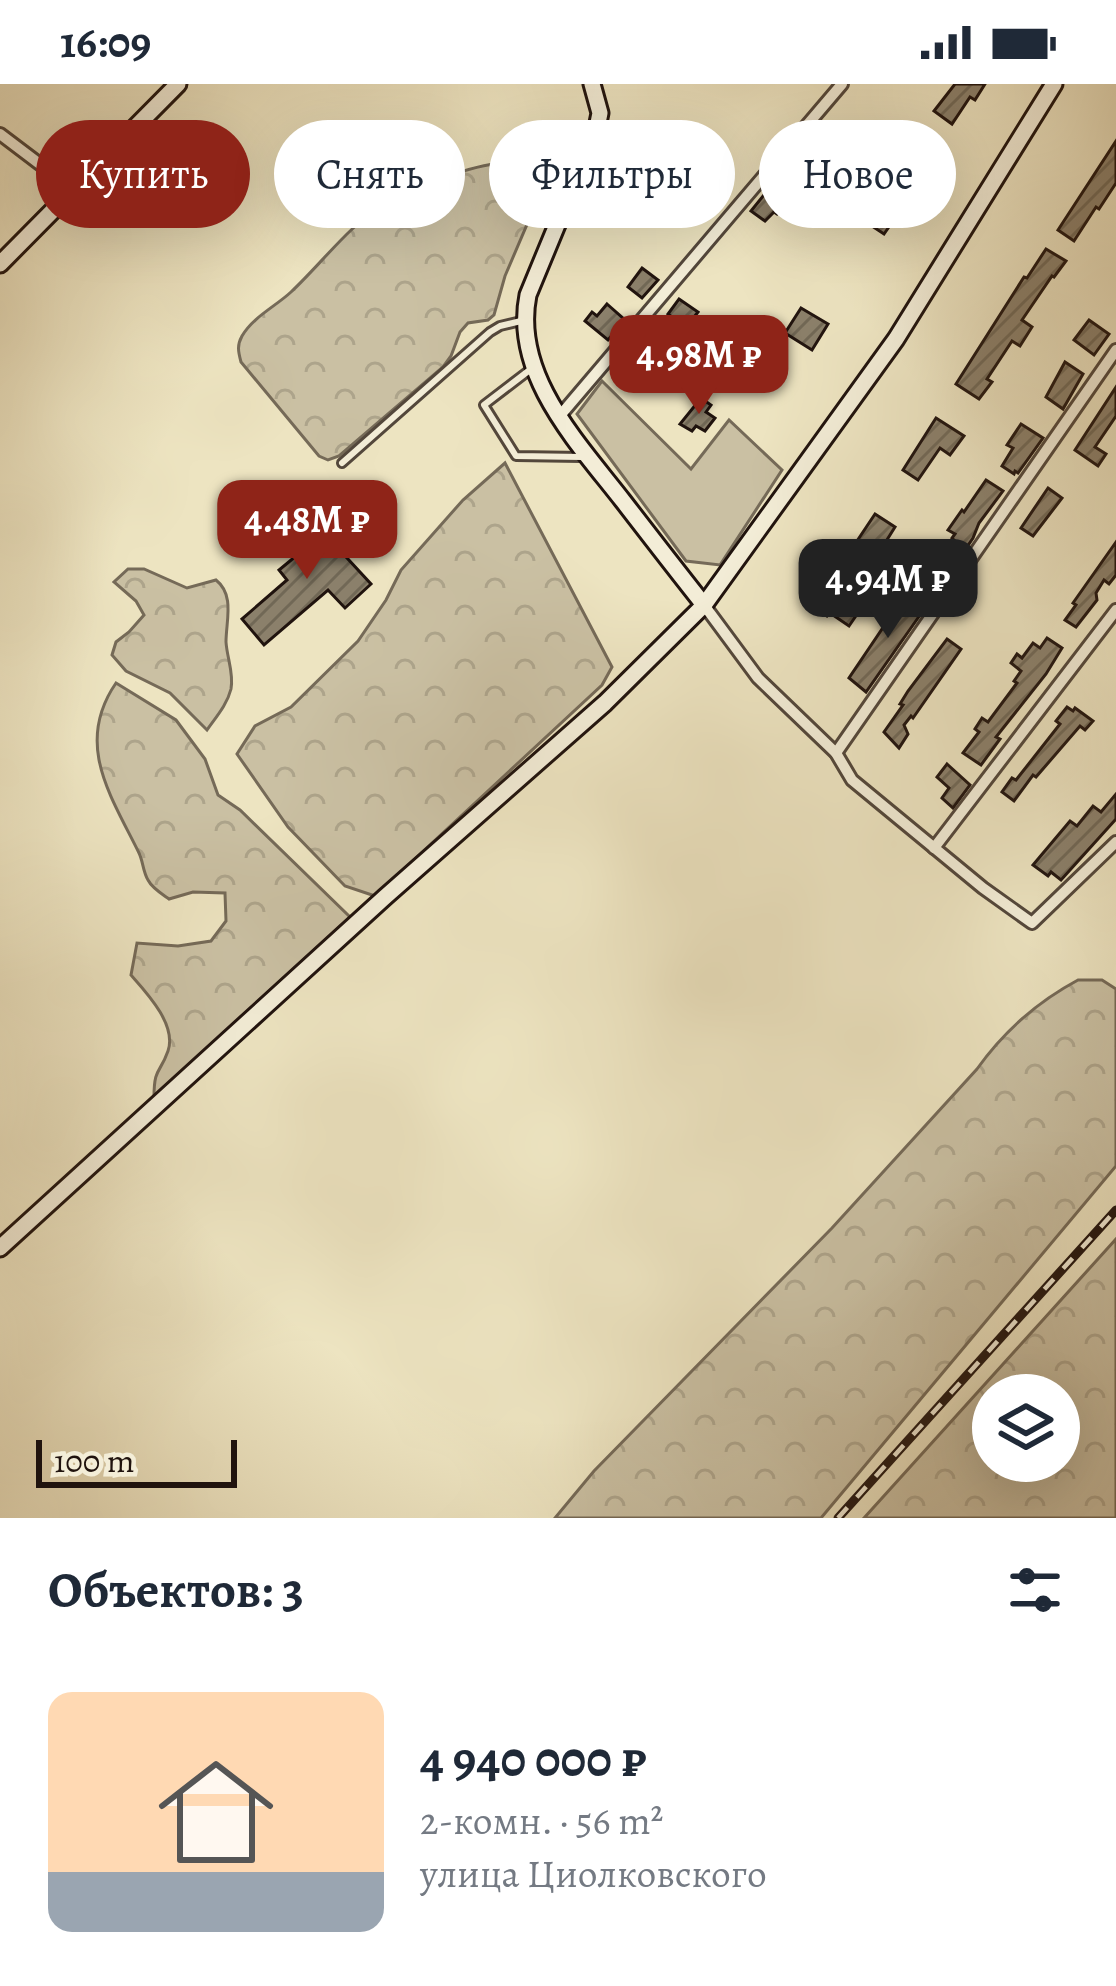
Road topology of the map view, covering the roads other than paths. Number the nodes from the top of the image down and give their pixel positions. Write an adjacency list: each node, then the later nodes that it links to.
1 (178, 84): 5 (main road)
2 (592, 84): 10 (main road)
3 (842, 84): 13 (street)
4 (1054, 84): 16 (main road)
5 (143, 120)
6 (0, 134): 7 (street)
7 (36, 161)
8 (36, 228): 9 (main road)
9 (0, 264)
10 (525, 320): 12 (main road); 15 (lane)
11 (1116, 350): 18 (street)
12 (534, 367): 13 (main road); 14 (lane)
13 (559, 418): 14 (main road)
14 (589, 457): 16 (main road)
15 (342, 463)
16 (704, 605): 18 (street); 21 (main road)
17 (1116, 610): 20 (street)
18 (836, 753): 20 (street)
19 (1116, 842): 20 (street)
20 (934, 848)
21 (0, 1248)

